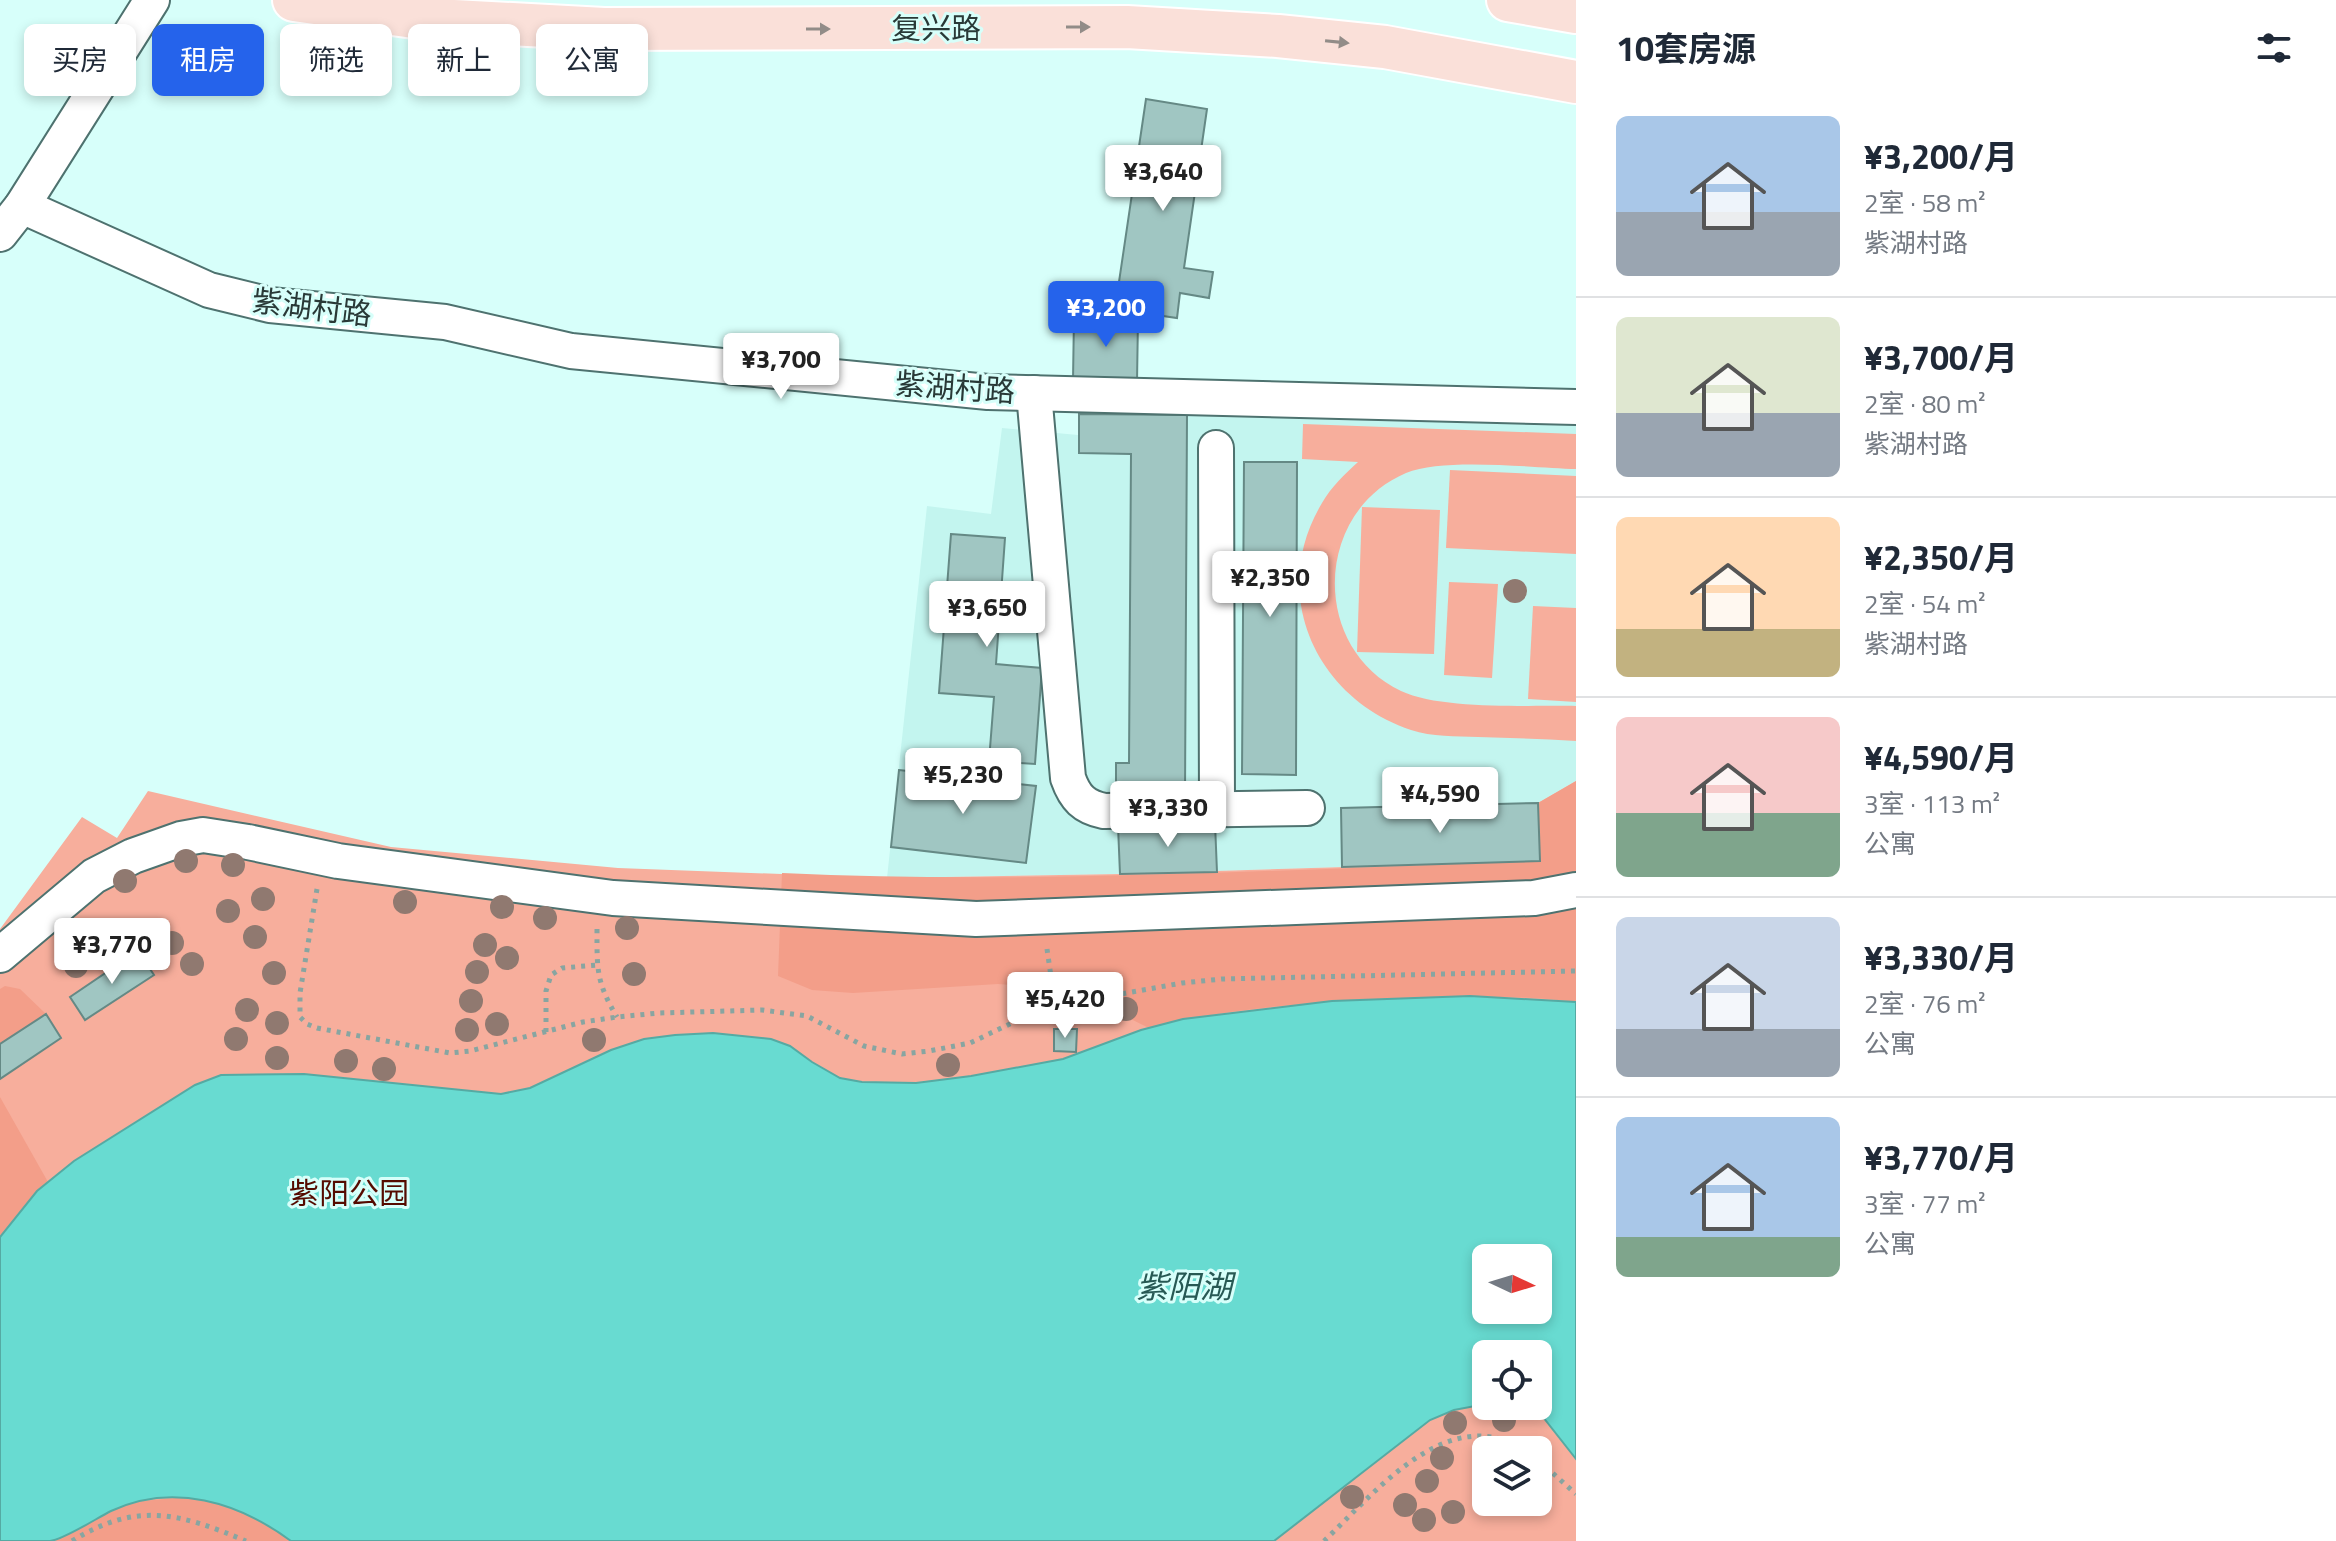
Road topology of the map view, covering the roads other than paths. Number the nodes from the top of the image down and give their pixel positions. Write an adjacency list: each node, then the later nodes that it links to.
1 (152, 0): 6 (street)
2 (294, 0): 5 (main road, 复兴路, one-way to 5)
3 (1508, 0): 4 (main road)
4 (1576, 12)
5 (1576, 82)
6 (22, 206): 7 (street); 8 (street, 紫湖村路)
7 (0, 234)
8 (1034, 393): 9 (street, 紫湖村路); 12 (street)
9 (1576, 407)
10 (1216, 448): 12 (street)
11 (1307, 808): 12 (street)
12 (1217, 809)
13 (1576, 890): 14 (street)
14 (0, 955)

